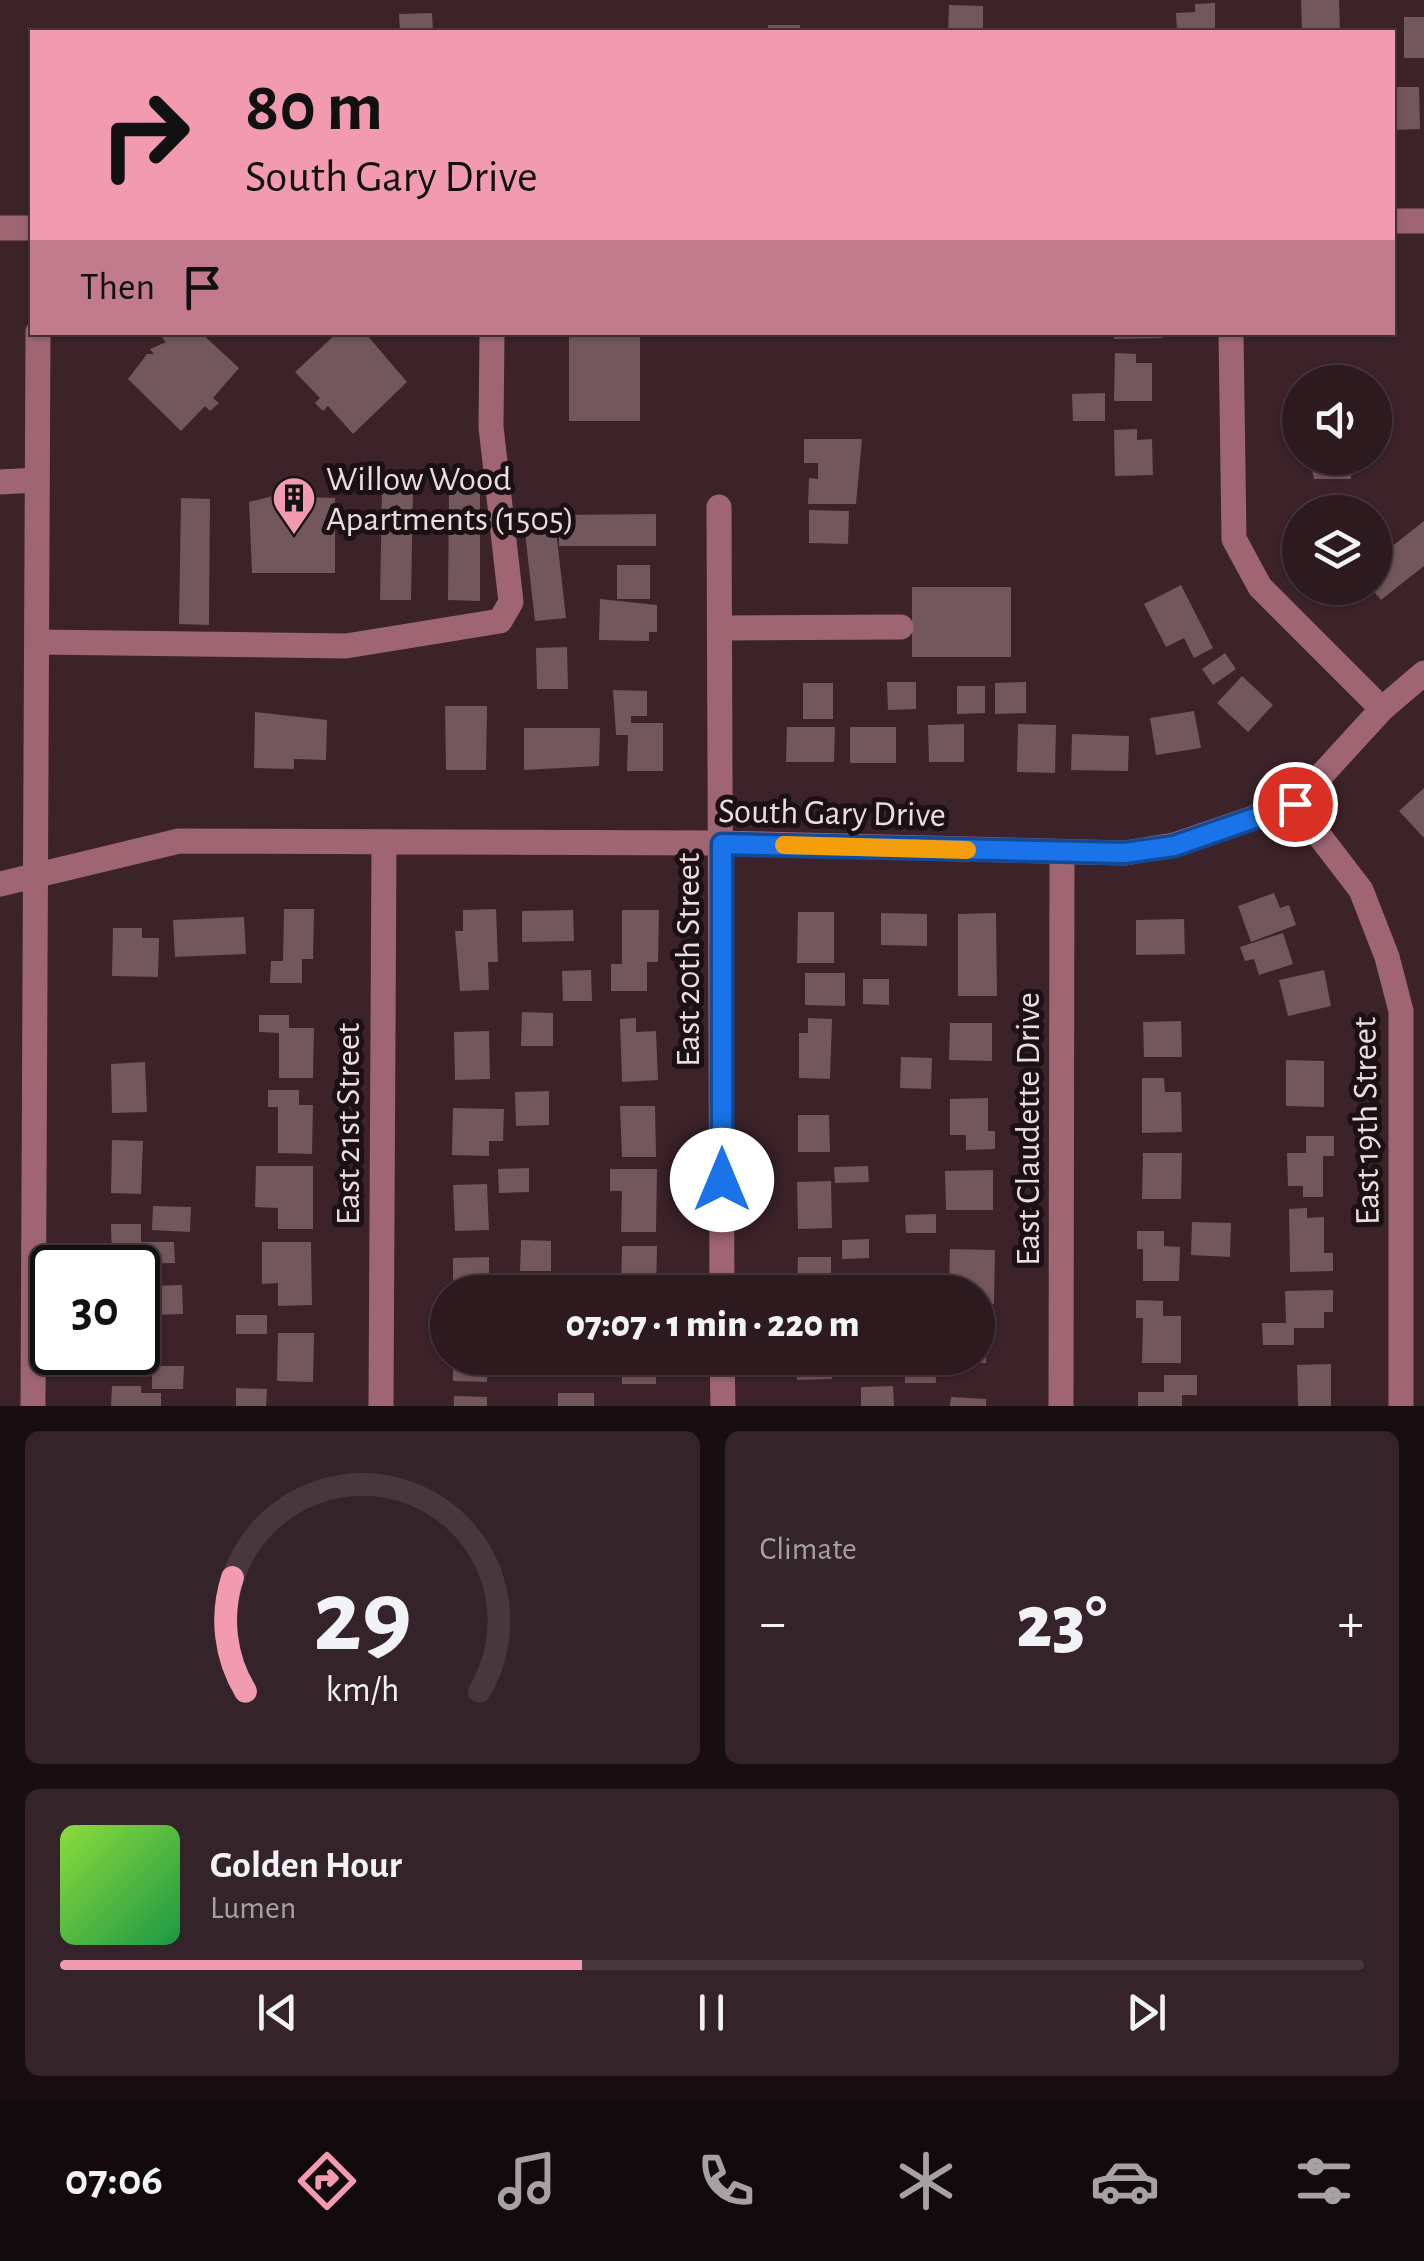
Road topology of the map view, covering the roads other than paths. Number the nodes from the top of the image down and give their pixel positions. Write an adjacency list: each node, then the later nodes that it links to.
1 (1395, 221): 2 (street)
2 (1424, 221)
3 (0, 228): 4 (street)
4 (30, 228)
5 (38, 335): 8 (street)
6 (492, 335): 13 (street)
7 (1231, 335): 15 (street)
8 (37, 480): 9 (street); 13 (street)
9 (0, 482)
10 (719, 508): 12 (street, East 20th Street)
11 (900, 627): 12 (street)
12 (720, 628): 18 (street, East 20th Street)
13 (37, 642): 20 (street)
14 (1424, 672): 15 (street, South Gary Drive)
15 (1382, 709): 16 (street, South Gary Drive)
16 (1295, 804): 19 (street, South Gary Drive); 28 (street, East 19th Street)
17 (384, 843): 18 (street, South Gary Drive); 20 (street, South Gary Drive); 25 (street, East 21st Street)
18 (722, 844): 19 (street, South Gary Drive); 22 (street, East 20th Street)
19 (1062, 853): 27 (street, East Claudette Drive)
20 (35, 876): 21 (street, South Gary Drive); 24 (street)
21 (0, 884)
22 (722, 1275)
23 (722, 1375): 26 (street)
24 (33, 1406)
25 (381, 1406)
26 (722, 1406)
27 (1062, 1406)
28 (1400, 1406)

